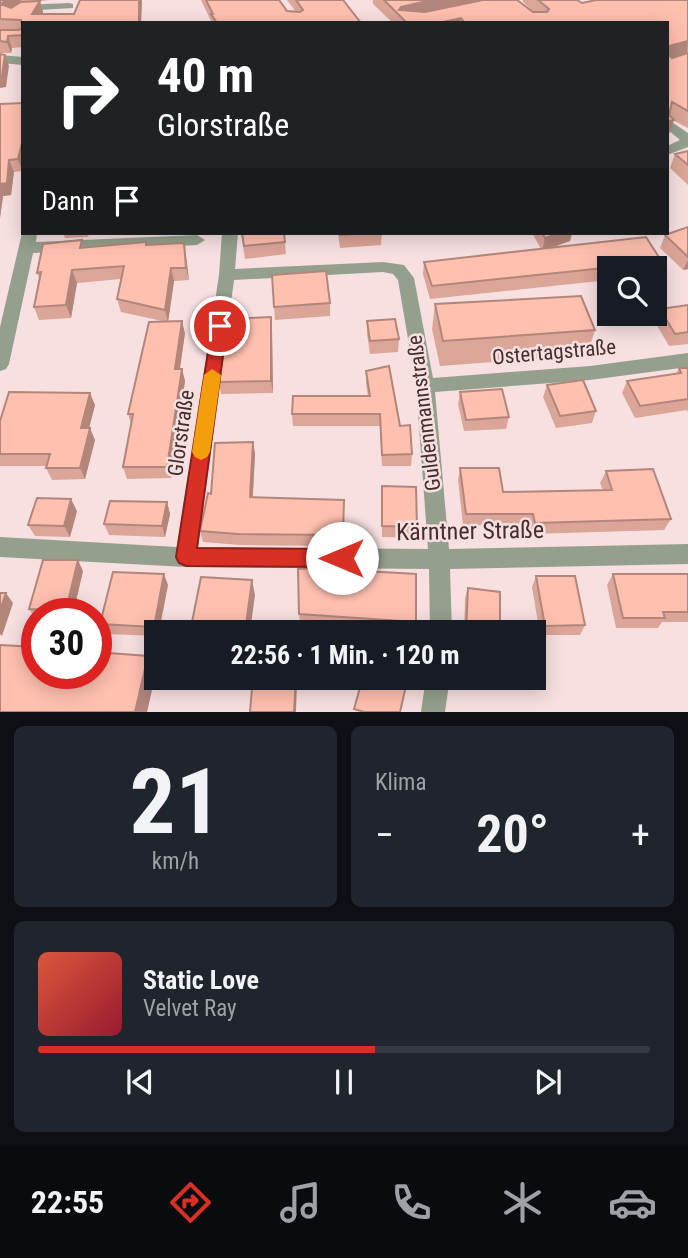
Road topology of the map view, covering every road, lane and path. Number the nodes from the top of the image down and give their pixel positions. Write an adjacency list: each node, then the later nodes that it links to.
1 (71, 3): 2 (street); 3 (street)
2 (13, 15)
3 (64, 21)
4 (0, 59): 5 (street)
5 (21, 61)
6 (669, 125): 7 (street)
7 (688, 141): 8 (street)
8 (669, 150)
9 (230, 235): 12 (street, Glorstraße)
10 (29, 240): 11 (street); 14 (street)
11 (197, 240)
12 (227, 275): 15 (street, Guldenmannstraße); 18 (street, Glorstraße)
13 (688, 360): 15 (street, Ostertagstraße)
14 (0, 364)
15 (425, 386): 19 (street, Guldenmannstraße)
16 (0, 547): 18 (street, Kärntner Straße)
17 (688, 554): 19 (street, Kärntner Straße)
18 (186, 557): 19 (street, Kärntner Straße)
19 (439, 559): 20 (street, Guldenmannstraße)
20 (441, 620)
21 (436, 690): 22 (street)
22 (433, 712)

